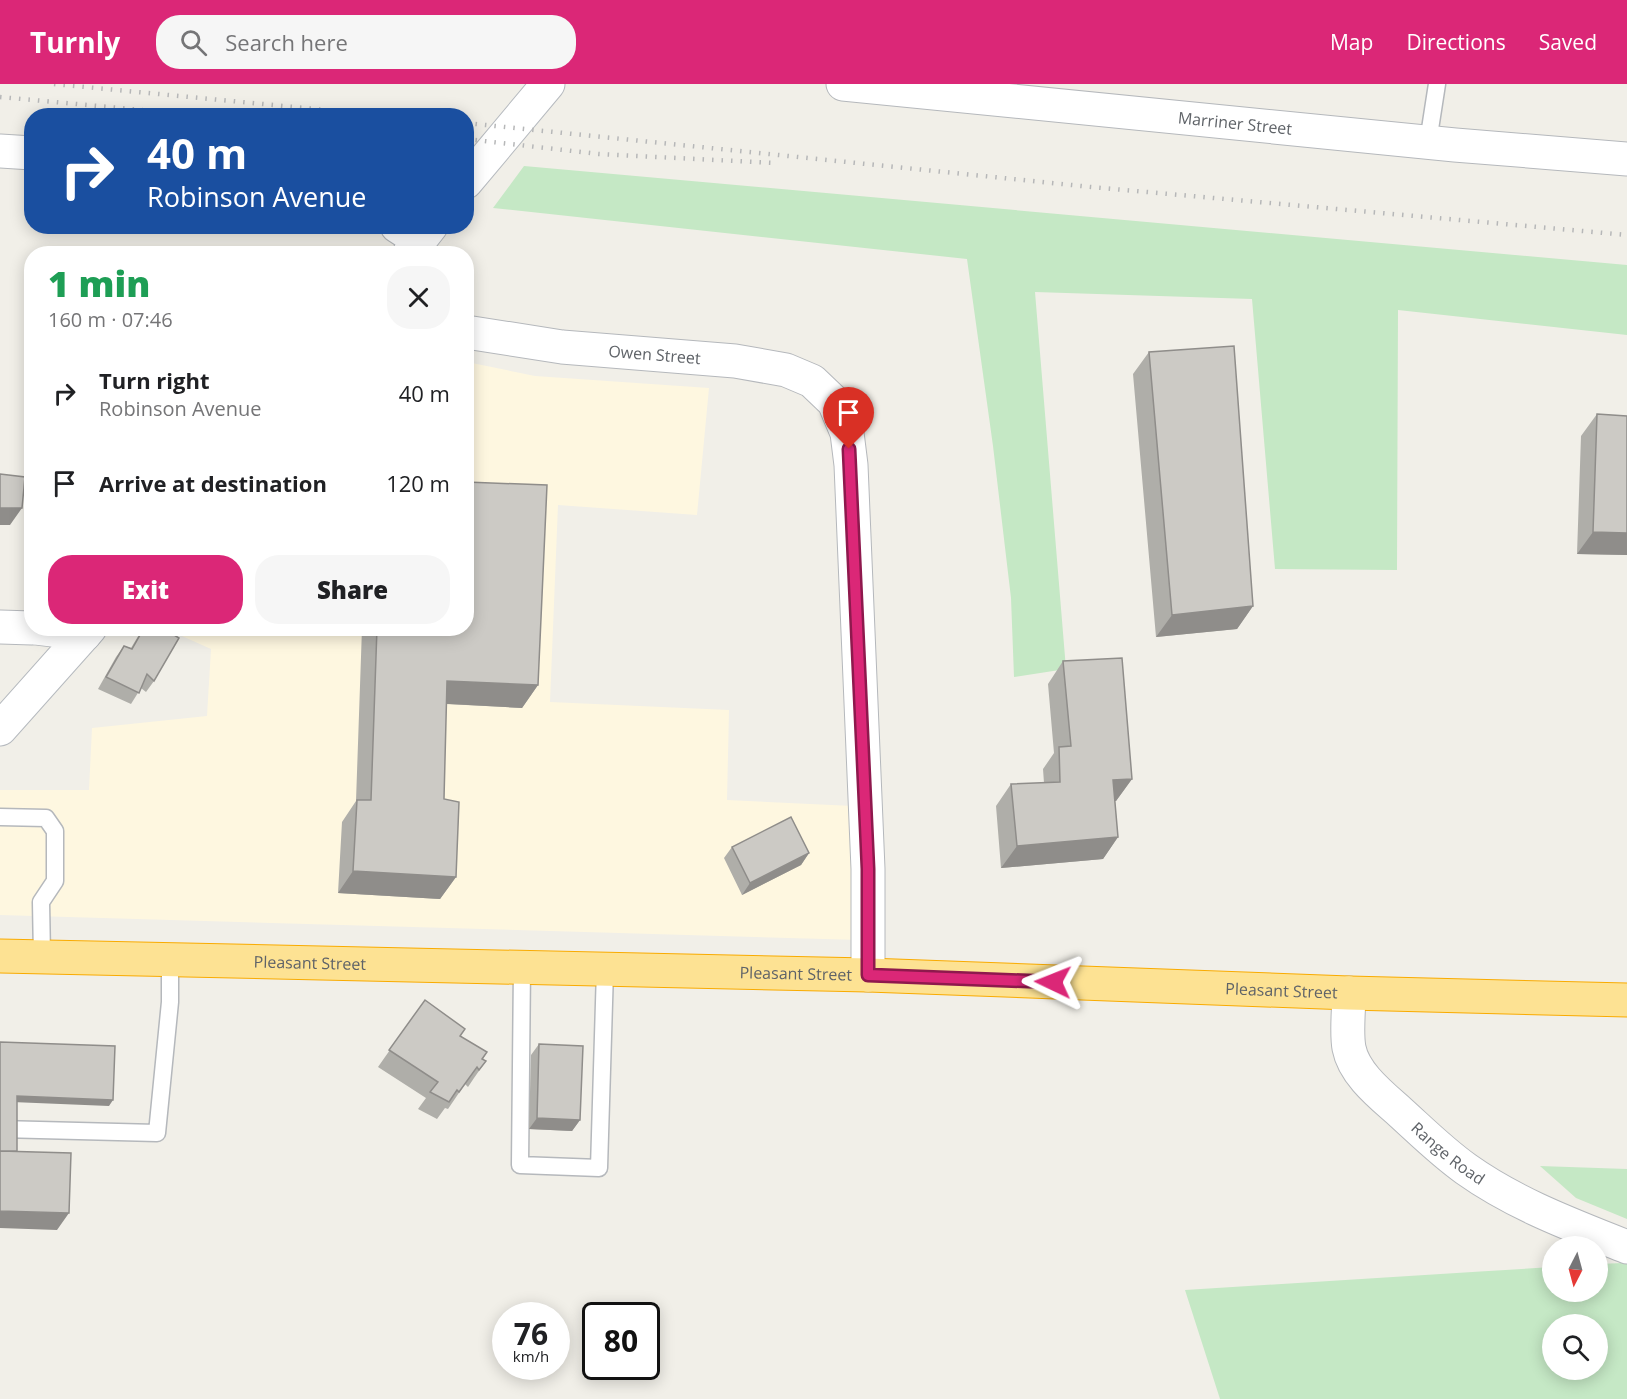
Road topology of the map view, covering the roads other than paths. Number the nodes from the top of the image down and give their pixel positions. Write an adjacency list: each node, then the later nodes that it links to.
1 (548, 84): 8 (street)
2 (851, 84): 4 (street, Marriner Street)
3 (1437, 84): 4 (lane)
4 (1428, 142): 7 (street, Marriner Street)
5 (0, 151): 6 (street)
6 (24, 152)
7 (1627, 159)
8 (474, 172)
9 (474, 333): 20 (street, Owen Street)
10 (0, 627): 11 (street)
11 (24, 628)
12 (84, 636): 13 (street)
13 (0, 729)
14 (0, 817): 16 (lane)
15 (0, 956): 16 (highway, Pleasant Street)
16 (42, 957): 17 (highway, Pleasant Street)
17 (170, 960): 18 (highway, Pleasant Street); 23 (lane)
18 (522, 968): 19 (highway, Pleasant Street); 19 (lane)
19 (605, 970): 20 (highway, Pleasant Street)
20 (868, 975): 21 (highway, Pleasant Street)
21 (1349, 993): 22 (highway, Pleasant Street); 24 (street, Range Road)
22 (1627, 1000)
23 (0, 1129)
24 (1627, 1246)

